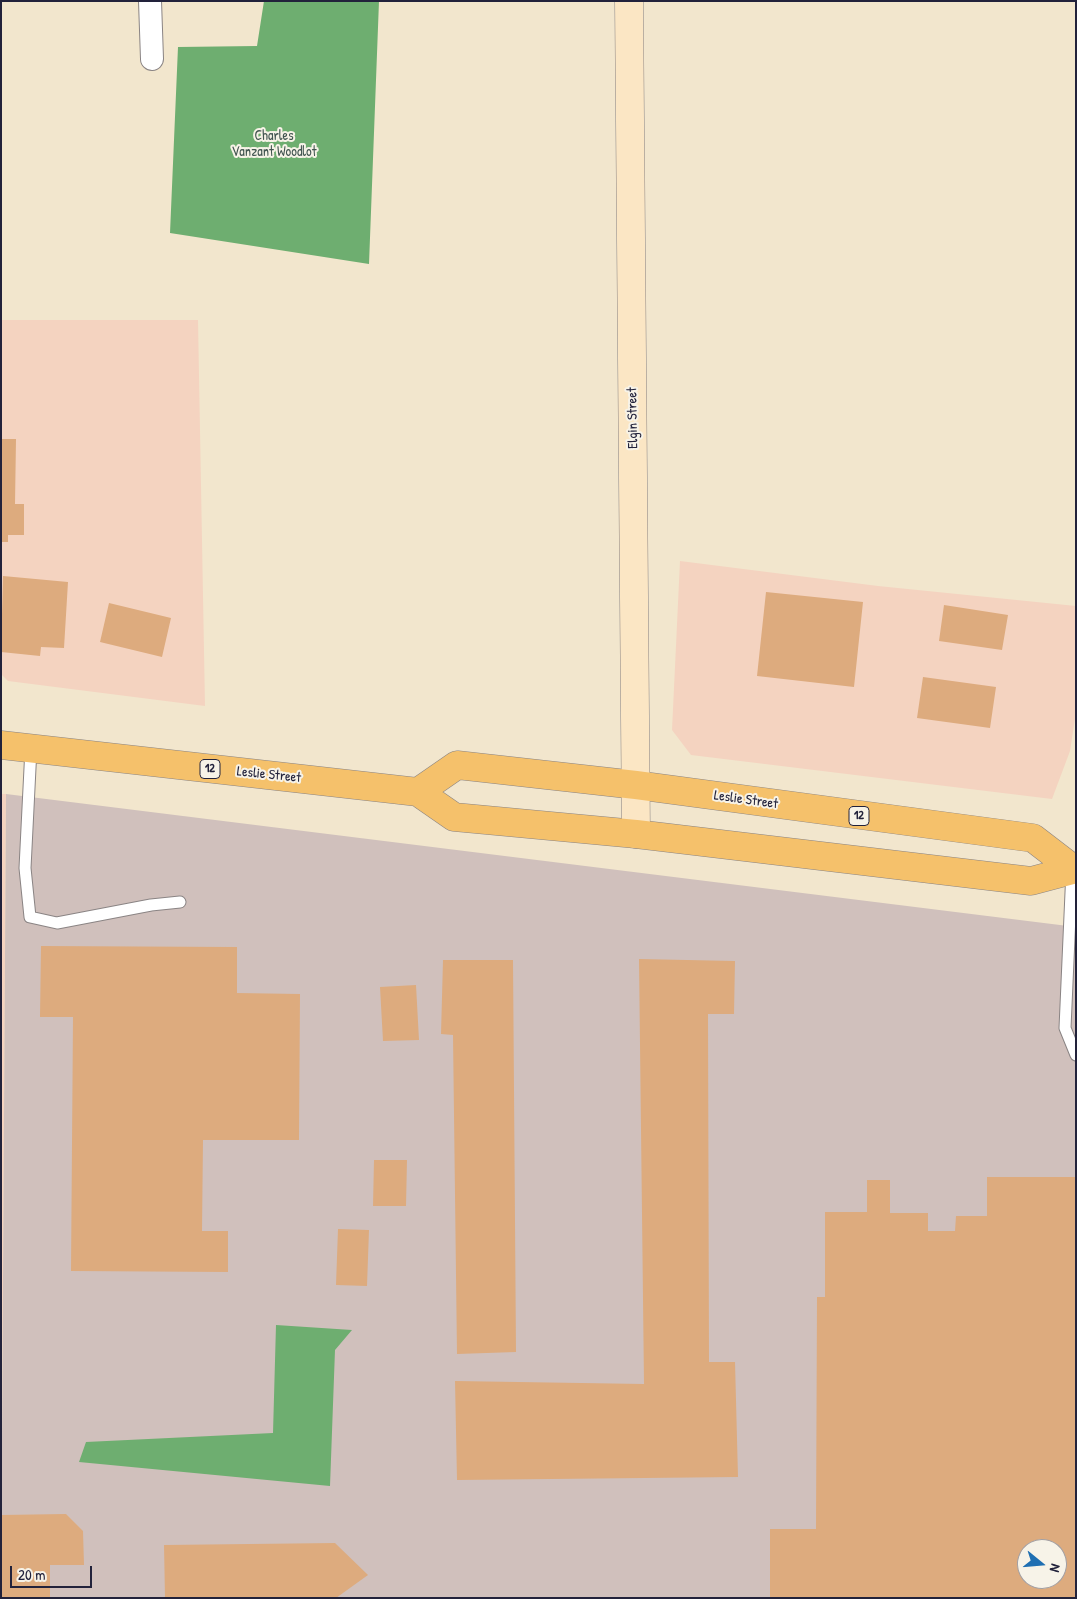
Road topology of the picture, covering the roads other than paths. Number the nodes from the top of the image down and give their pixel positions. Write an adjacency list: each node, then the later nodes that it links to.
1 (150, 1): 3 (street)
2 (629, 1): 6 (street, Elgin Street)
3 (152, 59)
4 (1, 745): 5 (main road, Leslie Street / 12)
5 (31, 748): 7 (main road, Leslie Street / 12); 10 (lane)
6 (636, 785): 7 (main road, Leslie Street / 12); 8 (street, Elgin Street); 9 (main road, Leslie Street / 12)
7 (418, 792): 8 (main road, Leslie Street / 12)
8 (636, 834): 9 (main road, Leslie Street / 12)
9 (1075, 864): 11 (lane)
10 (180, 902)
11 (1076, 1054)

